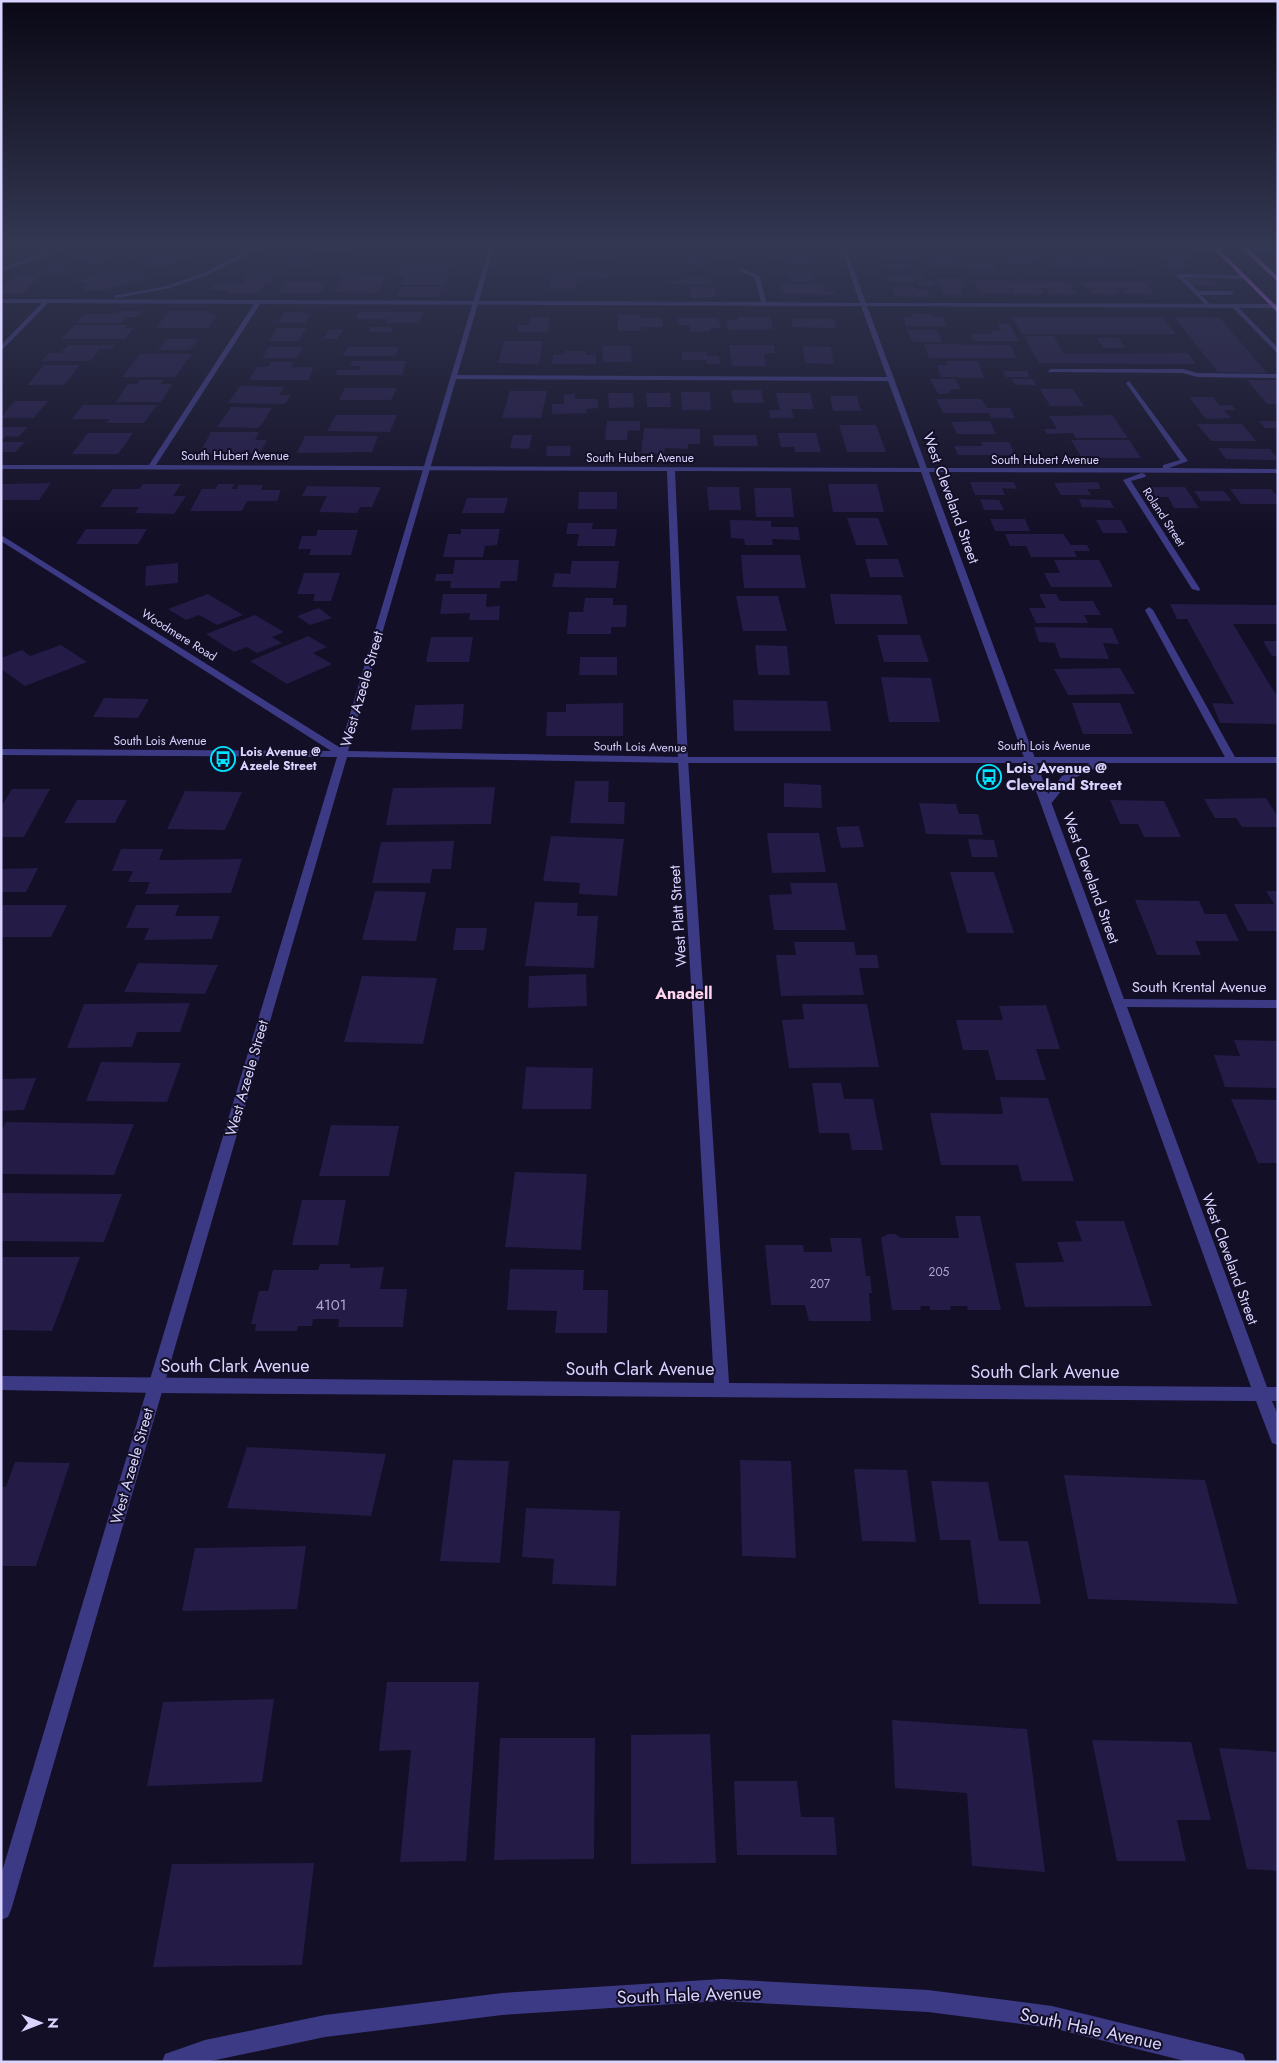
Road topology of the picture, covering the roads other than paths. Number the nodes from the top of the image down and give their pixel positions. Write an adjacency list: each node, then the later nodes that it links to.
1 (233, 341): 12 (street)
2 (465, 341): 8 (street, West Azeele Street)
3 (877, 341): 9 (street, West Cleveland Street)
4 (1268, 341): 5 (street)
5 (1278, 352)
6 (1051, 371): 7 (street)
7 (1278, 376)
8 (454, 377): 9 (street); 13 (street, West Azeele Street)
9 (890, 380): 15 (street, West Cleveland Street)
10 (1129, 383): 16 (street)
11 (1, 467): 12 (street, South Hubert Avenue)
12 (151, 467): 13 (street, South Hubert Avenue)
13 (427, 468): 14 (street, South Hubert Avenue); 22 (street, West Azeele Street)
14 (671, 470): 15 (street, South Hubert Avenue); 26 (street, West Platt Street)
15 (924, 470): 16 (street, South Hubert Avenue); 23 (street, West Cleveland Street)
16 (1151, 471): 17 (street, South Hubert Avenue); 19 (street, Roland Street)
17 (1278, 472)
18 (1, 537): 22 (street, Woodmere Road)
19 (1196, 588)
20 (1149, 610): 25 (street)
21 (1, 752): 22 (street, South Lois Avenue)
22 (343, 754): 26 (street, South Lois Avenue); 32 (street, West Azeele Street)
23 (1030, 759): 24 (street, South Lois Avenue); 26 (street, South Lois Avenue); 28 (street, West Cleveland Street)
24 (1106, 759): 25 (street, South Lois Avenue); 28 (street)
25 (1232, 759): 27 (street, South Lois Avenue)
26 (684, 760): 33 (street, West Platt Street)
27 (1278, 760)
28 (1046, 803): 29 (street, West Cleveland Street)
29 (1119, 1003): 30 (street, South Krental Avenue); 34 (street, West Cleveland Street)
30 (1278, 1004)
31 (1, 1383): 32 (street, South Clark Avenue)
32 (156, 1386): 33 (street, South Clark Avenue); 36 (street, West Azeele Street)
33 (722, 1390): 34 (street, South Clark Avenue)
34 (1270, 1394): 35 (street, West Cleveland Street)
35 (1278, 1438)
36 (1, 1910)
37 (173, 2062): 38 (street, South Hale Avenue)
38 (1235, 2062)

